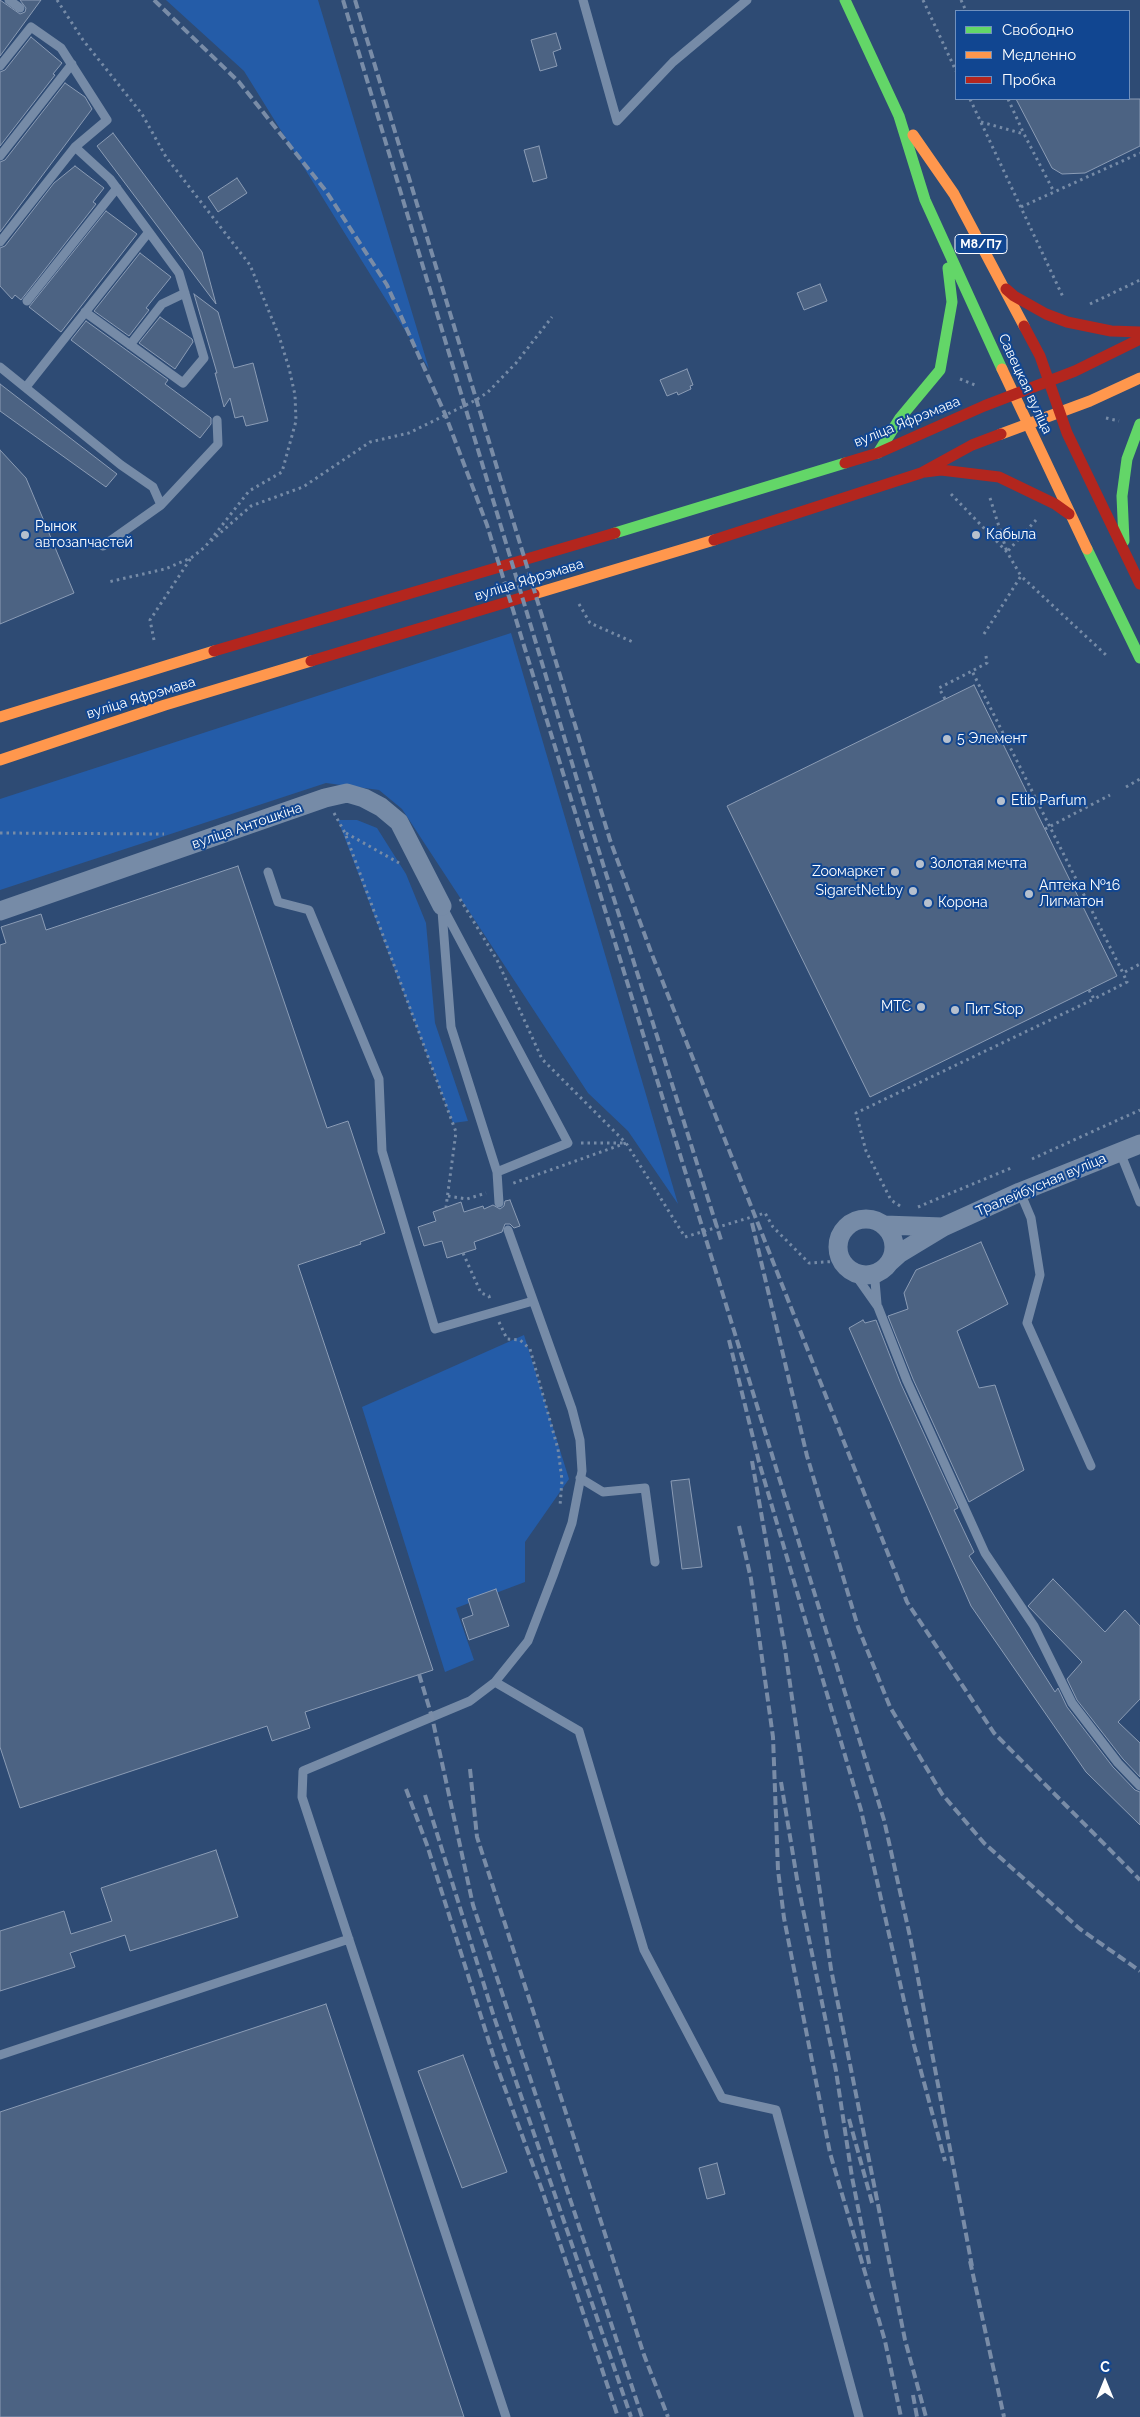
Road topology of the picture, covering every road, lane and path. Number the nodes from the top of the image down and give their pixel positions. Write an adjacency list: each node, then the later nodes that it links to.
1 (9, 0): 7 (lane)
2 (583, 0): 3 (lane)
3 (747, 0)
4 (845, 0): 13 (main road, Савецкая вуліца / М8/П7)
5 (928, 0): 6 (path)
6 (923, 1): 10 (path)
7 (20, 8)
8 (72, 64): 9 (lane); 16 (lane); 18 (lane)
9 (0, 66)
10 (955, 68)
11 (970, 100): 14 (path)
12 (1008, 100): 15 (path)
13 (899, 116): 23 (main road, Савецкая вуліца / М8/П7); 26 (main road, Савецкая вуліца / М8/П7)
14 (981, 122): 15 (path); 21 (path)
15 (1024, 134): 20 (path)
16 (75, 147): 19 (lane); 24 (lane)
17 (1140, 153): 20 (path)
18 (0, 156)
19 (117, 188): 22 (lane); 29 (lane)
20 (1054, 192): 21 (path)
21 (1021, 207): 30 (path)
22 (148, 233): 27 (lane); 31 (lane)
23 (942, 237): 40 (main road, Савецкая вуліца / М8/П7); 47 (main road)
24 (0, 242)
25 (1140, 280): 28 (path)
26 (1004, 287): 33 (main road); 38 (main road, Савецкая вуліца / М8/П7)
27 (185, 293): 35 (lane); 35 (lane)
28 (1104, 297)
29 (27, 301)
30 (1067, 305)
31 (85, 312): 35 (lane); 39 (lane)
32 (552, 317): 56 (path)
33 (1140, 332)
34 (1140, 339): 38 (main road, вуліца Яфрэмава)
35 (130, 345)
36 (0, 367): 39 (lane)
37 (1140, 378): 41 (main road, вуліца Яфрэмава)
38 (1048, 381): 40 (main road, вуліца Яфрэмава); 41 (main road, Савецкая вуліца / М8/П7)
39 (26, 387): 51 (lane)
40 (1013, 395): 46 (main road, Савецкая вуліца / М8/П7); 47 (main road, вуліца Яфрэмава)
41 (1060, 412): 46 (main road, вуліца Яфрэмава); 58 (main road, Савецкая вуліца / М8/П7)
42 (1099, 417): 44 (path)
43 (217, 420): 51 (lane)
44 (1122, 421)
45 (1140, 424): 58 (main road)
46 (1027, 425): 48 (main road, вуліца Яфрэмава); 52 (main road, Савецкая вуліца / М8/П7)
47 (878, 453): 54 (main road, вуліца Яфрэмава)
48 (921, 473): 52 (main road); 60 (main road, вуліца Яфрэмава)
49 (945, 488): 57 (path)
50 (989, 495): 57 (path)
51 (161, 505): 55 (lane)
52 (1069, 514): 69 (main road, Савецкая вуліца / М8/П7)
53 (1039, 517): 57 (path)
54 (636, 527): 60 (main road); 72 (main road, вуліца Яфрэмава)
55 (103, 546)
56 (205, 547)
57 (1007, 552): 61 (path)
58 (1124, 552): 62 (main road, Савецкая вуліца / М8/П7)
59 (191, 558): 65 (path)
60 (645, 560): 73 (main road, вуліца Яфрэмава)
61 (1021, 576): 64 (path); 67 (path)
62 (1140, 584)
63 (579, 604): 66 (path)
64 (984, 634)
65 (154, 640)
66 (634, 643)
67 (1106, 655)
68 (986, 656): 70 (path)
69 (1140, 658)
70 (972, 671): 71 (path); 78 (path)
71 (945, 699)
72 (0, 718)
73 (0, 760)
74 (1140, 779): 75 (path)
75 (1126, 787)
76 (1110, 795): 78 (path)
77 (332, 808): 81 (path)
78 (1050, 827): 79 (path); 89 (path)
79 (1045, 829)
80 (0, 833): 82 (path)
81 (345, 833): 83 (path); 102 (path)
82 (166, 834)
83 (404, 866)
84 (268, 872): 114 (lane)
85 (456, 892): 94 (path)
86 (442, 906): 87 (street, вуліца Антошкіна); 93 (lane); 99 (lane)
87 (0, 911)
88 (1140, 964): 89 (path)
89 (1123, 973): 91 (path)
90 (1089, 990): 91 (path)
91 (1094, 999): 98 (path)
92 (1140, 1110): 97 (path)
93 (568, 1143): 94 (path); 99 (lane)
94 (626, 1143): 100 (path); 110 (path)
95 (1140, 1144): 96 (street, Тралейбусная вуліца)
96 (1120, 1152): 101 (street, Тралейбусная вуліца); 103 (lane)
97 (1032, 1159)
98 (1011, 1168)
99 (497, 1172): 100 (lane)
100 (499, 1189): 102 (path); 104 (lane)
101 (1020, 1192): 107 (street, Тралейбусная вуліца); 115 (lane)
102 (448, 1196): 105 (path)
103 (1140, 1202)
104 (499, 1203)
105 (446, 1207)
106 (884, 1225): 107 (street, Тралейбусная вуліца); 110 (street); 111 (street)
107 (943, 1227): 111 (street, Тралейбусная вуліца)
108 (508, 1230): 112 (lane)
109 (464, 1253): 114 (path)
110 (847, 1267): 111 (street); 113 (lane)
111 (886, 1267): 113 (lane)
112 (533, 1301): 114 (lane); 116 (lane)
113 (878, 1307): 120 (lane)
114 (494, 1311): 117 (path)
115 (1091, 1466)
116 (580, 1478): 118 (lane); 119 (lane)
117 (559, 1512)
118 (655, 1562)
119 (495, 1682): 121 (lane); 124 (lane)
120 (1140, 1786)
121 (349, 1939): 122 (lane); 123 (lane)
122 (0, 2055)
123 (506, 2417)
124 (859, 2417)

